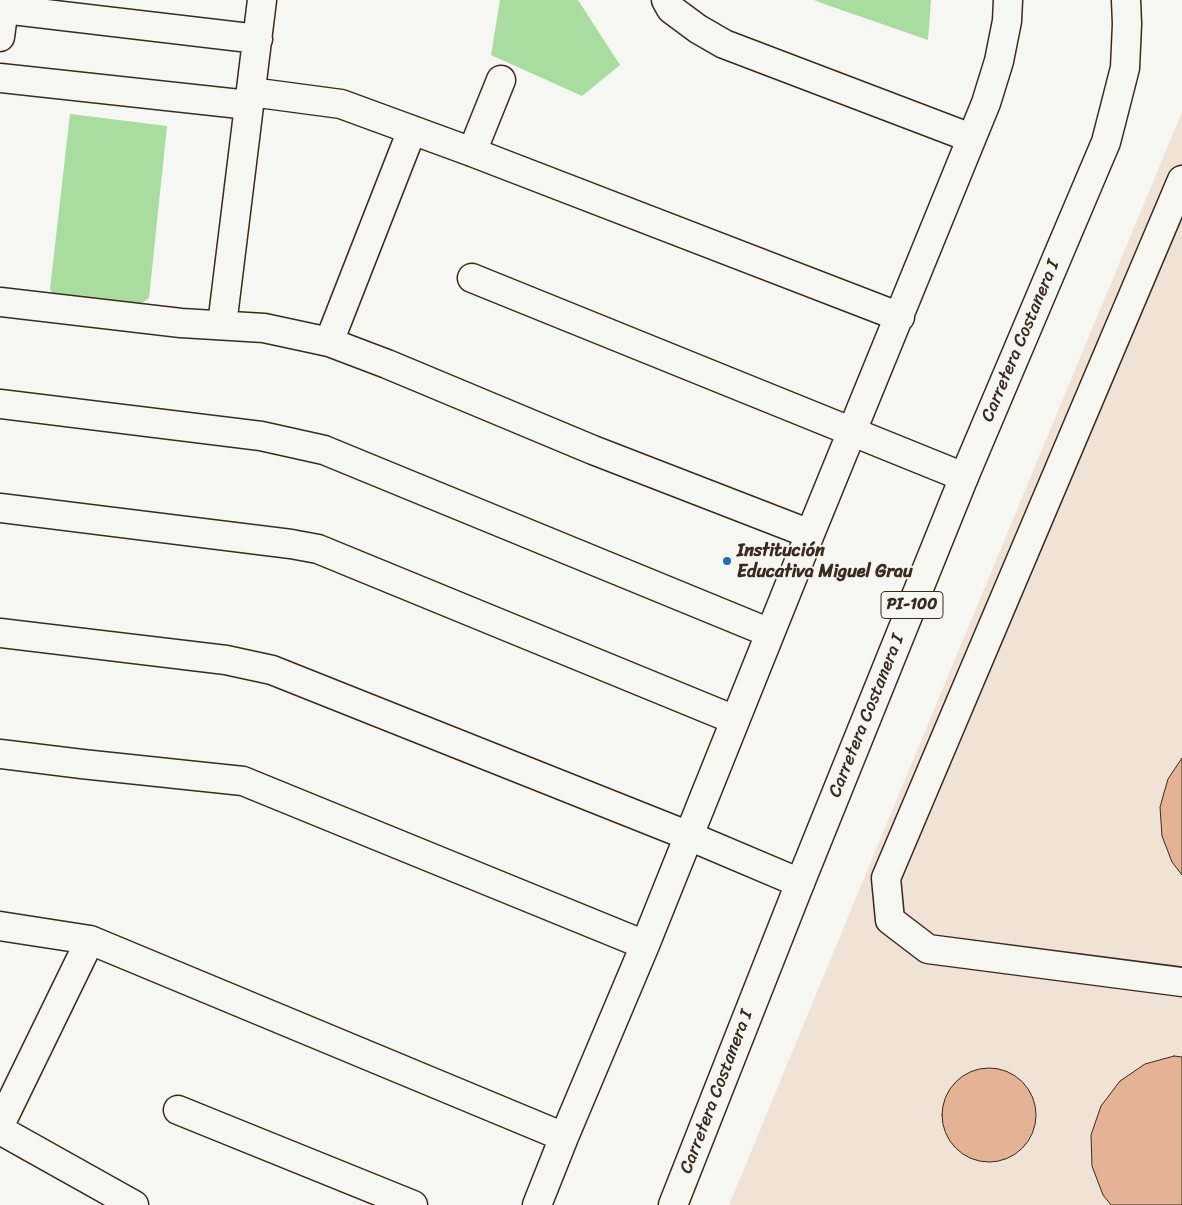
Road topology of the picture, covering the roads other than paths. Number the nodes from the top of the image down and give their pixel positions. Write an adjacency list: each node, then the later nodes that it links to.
1 (262, 0): 7 (street)
2 (666, 0): 12 (street)
3 (1008, 0): 12 (street)
4 (1126, 0): 22 (street, Carretera Costanera I / PI-100)
5 (4, 4): 6 (street); 7 (street)
6 (0, 37)
7 (258, 39): 10 (street)
8 (0, 78): 10 (street)
9 (500, 80): 13 (street)
10 (250, 99): 11 (street); 18 (street)
11 (412, 130): 13 (street); 19 (street)
12 (971, 138): 17 (street)
13 (472, 152): 17 (street)
14 (1182, 180): 34 (street)
15 (472, 278): 21 (street)
16 (0, 302): 18 (street)
17 (900, 317): 21 (street)
18 (222, 325): 19 (street)
19 (330, 342): 24 (street)
20 (0, 404): 26 (street)
21 (852, 432): 22 (street); 24 (street)
22 (964, 476): 30 (street, Carretera Costanera I / PI-100)
23 (0, 508): 27 (street)
24 (810, 534): 26 (street)
25 (0, 633): 29 (street)
26 (770, 633): 27 (street)
27 (735, 720): 29 (street)
28 (0, 754): 33 (street)
29 (689, 836): 30 (street); 33 (street)
30 (800, 883): 42 (street, Carretera Costanera I / PI-100)
31 (0, 926): 32 (street)
32 (90, 940): 36 (street); 38 (street)
33 (645, 945): 38 (street)
34 (1182, 982)
35 (178, 1110): 40 (street)
36 (0, 1125)
37 (0, 1130): 39 (street)
38 (564, 1137): 41 (street)
39 (134, 1205)
40 (414, 1205)
41 (538, 1205)
42 (673, 1205)

